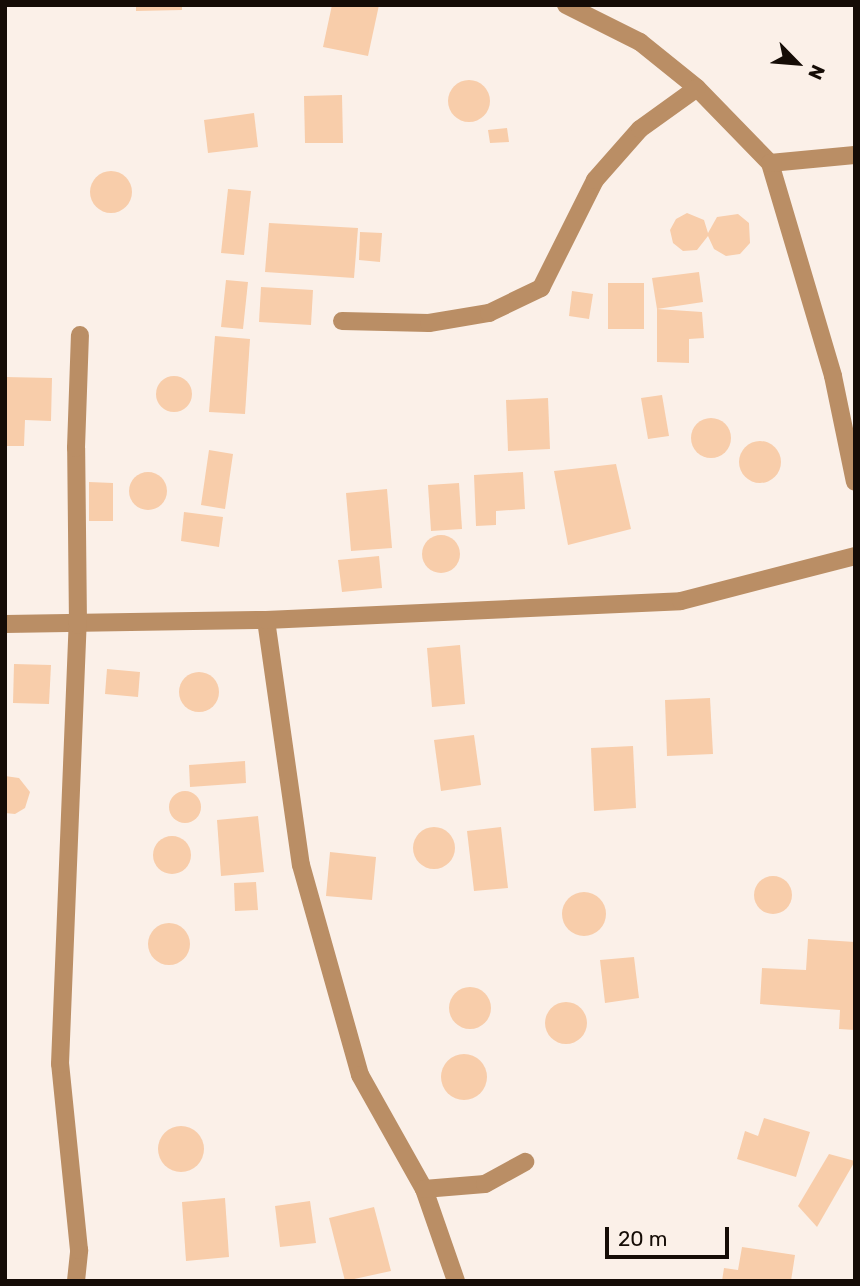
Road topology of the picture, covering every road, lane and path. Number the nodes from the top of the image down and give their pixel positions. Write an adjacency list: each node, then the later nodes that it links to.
1 (574, 6): 2 (street)
2 (697, 88): 4 (street); 5 (street)
3 (855, 155): 4 (street)
4 (770, 163): 7 (street)
5 (342, 321)
6 (80, 335): 11 (street)
7 (855, 482)
8 (855, 556): 9 (street)
9 (266, 620): 11 (street); 13 (street)
10 (5, 624): 11 (street)
11 (78, 625): 14 (street)
12 (525, 1162): 13 (street)
13 (424, 1189): 15 (street)
14 (76, 1281)
15 (456, 1281)

